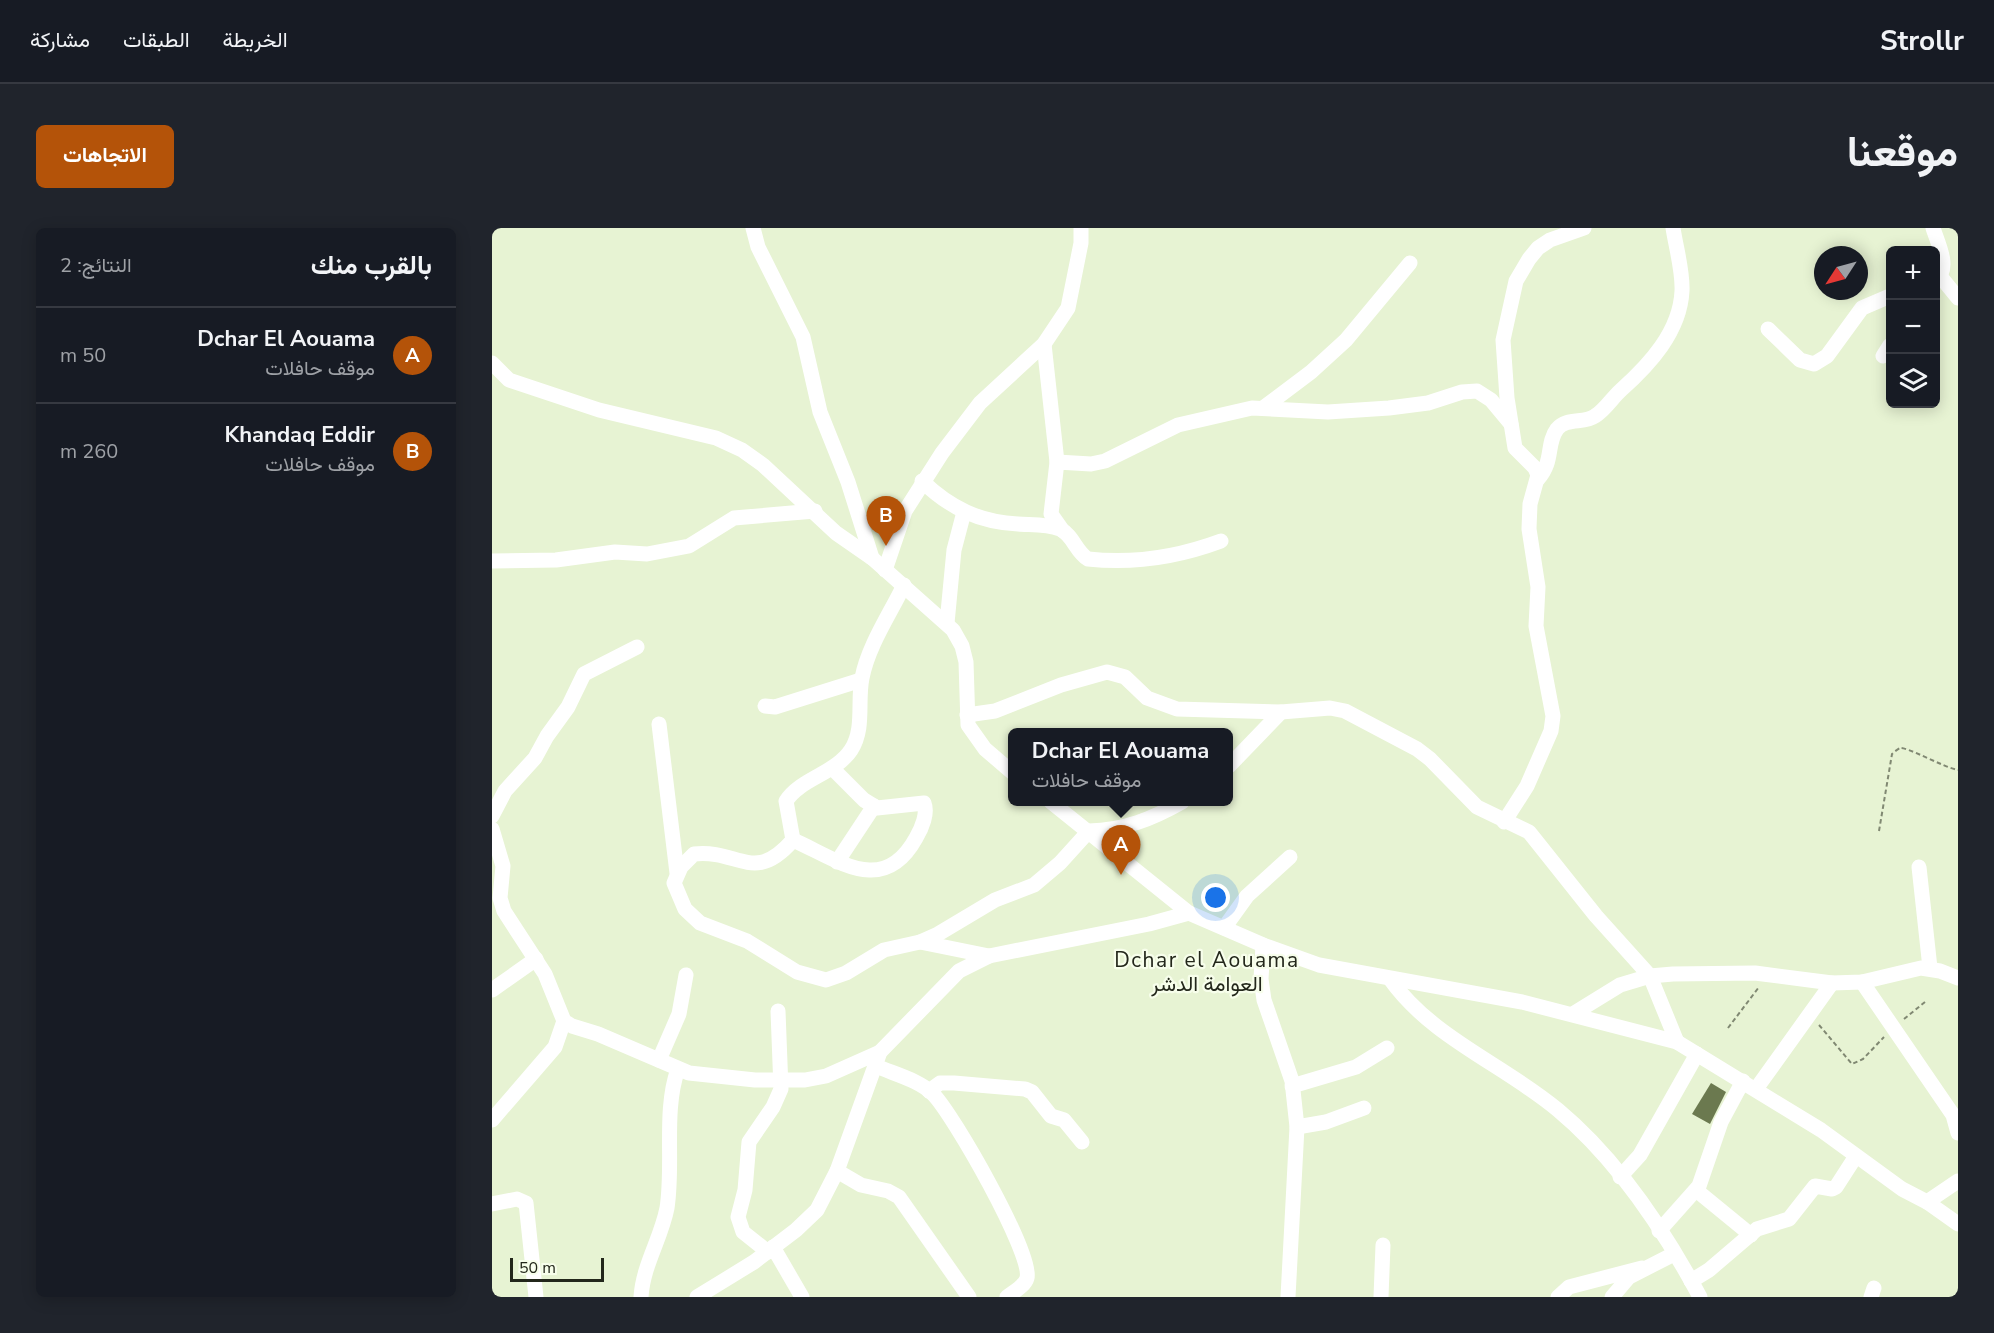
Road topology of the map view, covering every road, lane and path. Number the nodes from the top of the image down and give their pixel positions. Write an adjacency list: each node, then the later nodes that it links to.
1 (753, 228): 25 (street)
2 (1082, 228): 14 (street)
3 (1584, 228): 17 (street)
4 (1673, 228): 19 (street)
5 (1933, 228): 6 (street)
6 (1938, 246)
7 (1940, 252): 9 (street)
8 (1410, 263): 16 (street)
9 (1940, 272)
10 (1940, 280): 12 (street)
11 (1886, 298): 13 (street)
12 (1958, 298)
13 (1768, 328)
14 (1044, 344): 18 (street); 20 (street)
15 (492, 363): 21 (street)
16 (1263, 408): 17 (street); 18 (street)
17 (1511, 424): 19 (street)
18 (1057, 462): 23 (street)
19 (1538, 479): 44 (street)
20 (922, 481): 22 (street); 27 (street)
21 (815, 511): 25 (street); 26 (street)
22 (964, 512): 23 (street); 29 (street)
23 (1063, 531): 24 (street)
24 (1221, 542)
25 (872, 558): 27 (street)
26 (492, 561)
27 (885, 570): 28 (street)
28 (904, 585): 29 (street); 31 (street)
29 (947, 623): 34 (street)
30 (637, 647): 43 (street)
31 (861, 680): 32 (street); 38 (street)
32 (765, 706)
33 (1281, 712): 34 (street); 36 (street); 44 (street)
34 (967, 715): 37 (street)
35 (659, 724): 52 (street)
36 (1233, 762)
37 (1008, 768)
38 (832, 769): 40 (street); 48 (street)
39 (1958, 770): 47 (path)
40 (874, 806): 50 (street); 50 (street)
41 (1057, 806): 46 (street)
42 (1172, 806): 46 (street)
43 (492, 816)
44 (1504, 822): 62 (street)
45 (492, 829): 58 (street)
46 (1089, 831): 53 (street); 55 (street)
47 (1879, 831)
48 (793, 840): 50 (street); 52 (street)
49 (1290, 857): 54 (street)
50 (837, 862)
51 (1919, 867): 59 (street)
52 (677, 873): 55 (street)
53 (1189, 913): 54 (street); 57 (street)
54 (1224, 928): 56 (street)
55 (920, 942): 57 (street)
56 (1263, 945): 64 (street); 83 (street)
57 (989, 956): 78 (street)
58 (536, 959): 67 (street); 72 (street)
59 (1930, 968): 63 (street); 65 (street)
60 (686, 975): 79 (street)
61 (1769, 975): 62 (street); 66 (street); 74 (path)
62 (1650, 976): 70 (street); 75 (street)
63 (1958, 978)
64 (1390, 979): 70 (street); 92 (street)
65 (1862, 982): 66 (street); 73 (street)
66 (1832, 983): 71 (street)
67 (492, 990)
68 (1924, 1002): 73 (path)
69 (778, 1011): 81 (street)
70 (1573, 1014): 75 (street)
71 (1809, 1014): 73 (path); 82 (street)
72 (564, 1021): 79 (street); 86 (street)
73 (1895, 1027): 88 (street)
74 (1728, 1028)
75 (1677, 1042): 77 (street)
76 (1387, 1048): 83 (street)
77 (1698, 1054): 82 (street); 92 (street)
78 (878, 1059): 81 (street); 84 (street); 91 (street)
79 (659, 1060): 80 (street)
80 (678, 1069): 81 (street); 106 (street)
81 (781, 1080): 101 (street)
82 (1749, 1085): 90 (street); 94 (street)
83 (1292, 1086): 87 (street)
84 (929, 1091): 89 (street); 110 (street)
85 (1364, 1108): 87 (street)
86 (493, 1114)
87 (1297, 1127): 111 (street)
88 (1958, 1133)
89 (1082, 1142)
90 (1856, 1156): 95 (street); 99 (street)
91 (837, 1171): 101 (street); 109 (street)
92 (1620, 1177): 98 (street)
93 (1958, 1181): 95 (street)
94 (1696, 1190): 98 (street); 99 (street)
95 (1927, 1202): 97 (street)
96 (492, 1204): 105 (street)
97 (1958, 1224)
98 (1659, 1231): 102 (street)
99 (1751, 1235): 104 (street)
100 (1383, 1245): 112 (street)
101 (770, 1250): 107 (street); 108 (street)
102 (1674, 1254): 103 (street); 104 (street)
103 (1642, 1268): 113 (street); 114 (street)
104 (1691, 1281): 115 (street)
105 (536, 1297)
106 (641, 1297)
107 (697, 1297)
108 (802, 1297)
109 (969, 1297)
110 (1007, 1297)
111 (1288, 1297)
112 (1382, 1297)
113 (1558, 1297)
114 (1612, 1297)
115 (1700, 1297)

